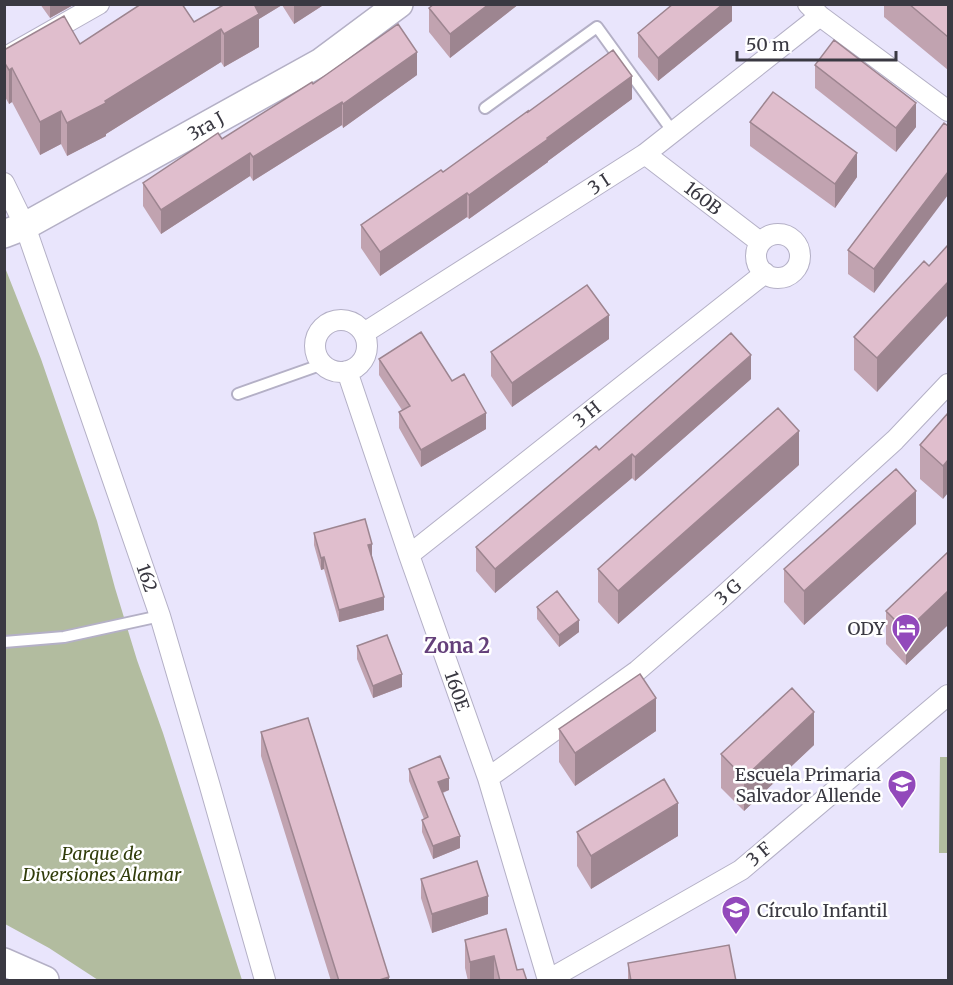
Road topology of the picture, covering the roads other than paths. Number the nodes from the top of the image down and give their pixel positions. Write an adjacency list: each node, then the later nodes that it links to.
1 (99, 4): 4 (street)
2 (399, 4): 10 (street, 3ra J)
3 (814, 10): 6 (street); 7 (street, 3 I)
4 (4, 58)
5 (485, 108): 7 (lane)
6 (948, 111)
7 (674, 132): 8 (street, 3 I)
8 (645, 154): 11 (street, 160B); 13 (street, 3 I)
9 (4, 183): 10 (street, 162)
10 (15, 230): 19 (street, 162)
11 (760, 242): 12 (street); 12 (street)
12 (765, 273): 18 (street, 3 H)
13 (364, 333): 14 (street); 15 (street)
14 (322, 364): 15 (street); 17 (lane)
15 (347, 371): 18 (street, 160E)
16 (948, 384): 22 (street, 3 G)
17 (238, 394)
18 (410, 555): 22 (street, 160E)
19 (160, 616): 20 (lane); 25 (street, 162)
20 (4, 642)
21 (948, 695): 26 (street, 3 F)
22 (488, 777): 26 (street, 160E)
23 (4, 962): 24 (street)
24 (45, 981)
25 (265, 981)
26 (548, 981)

